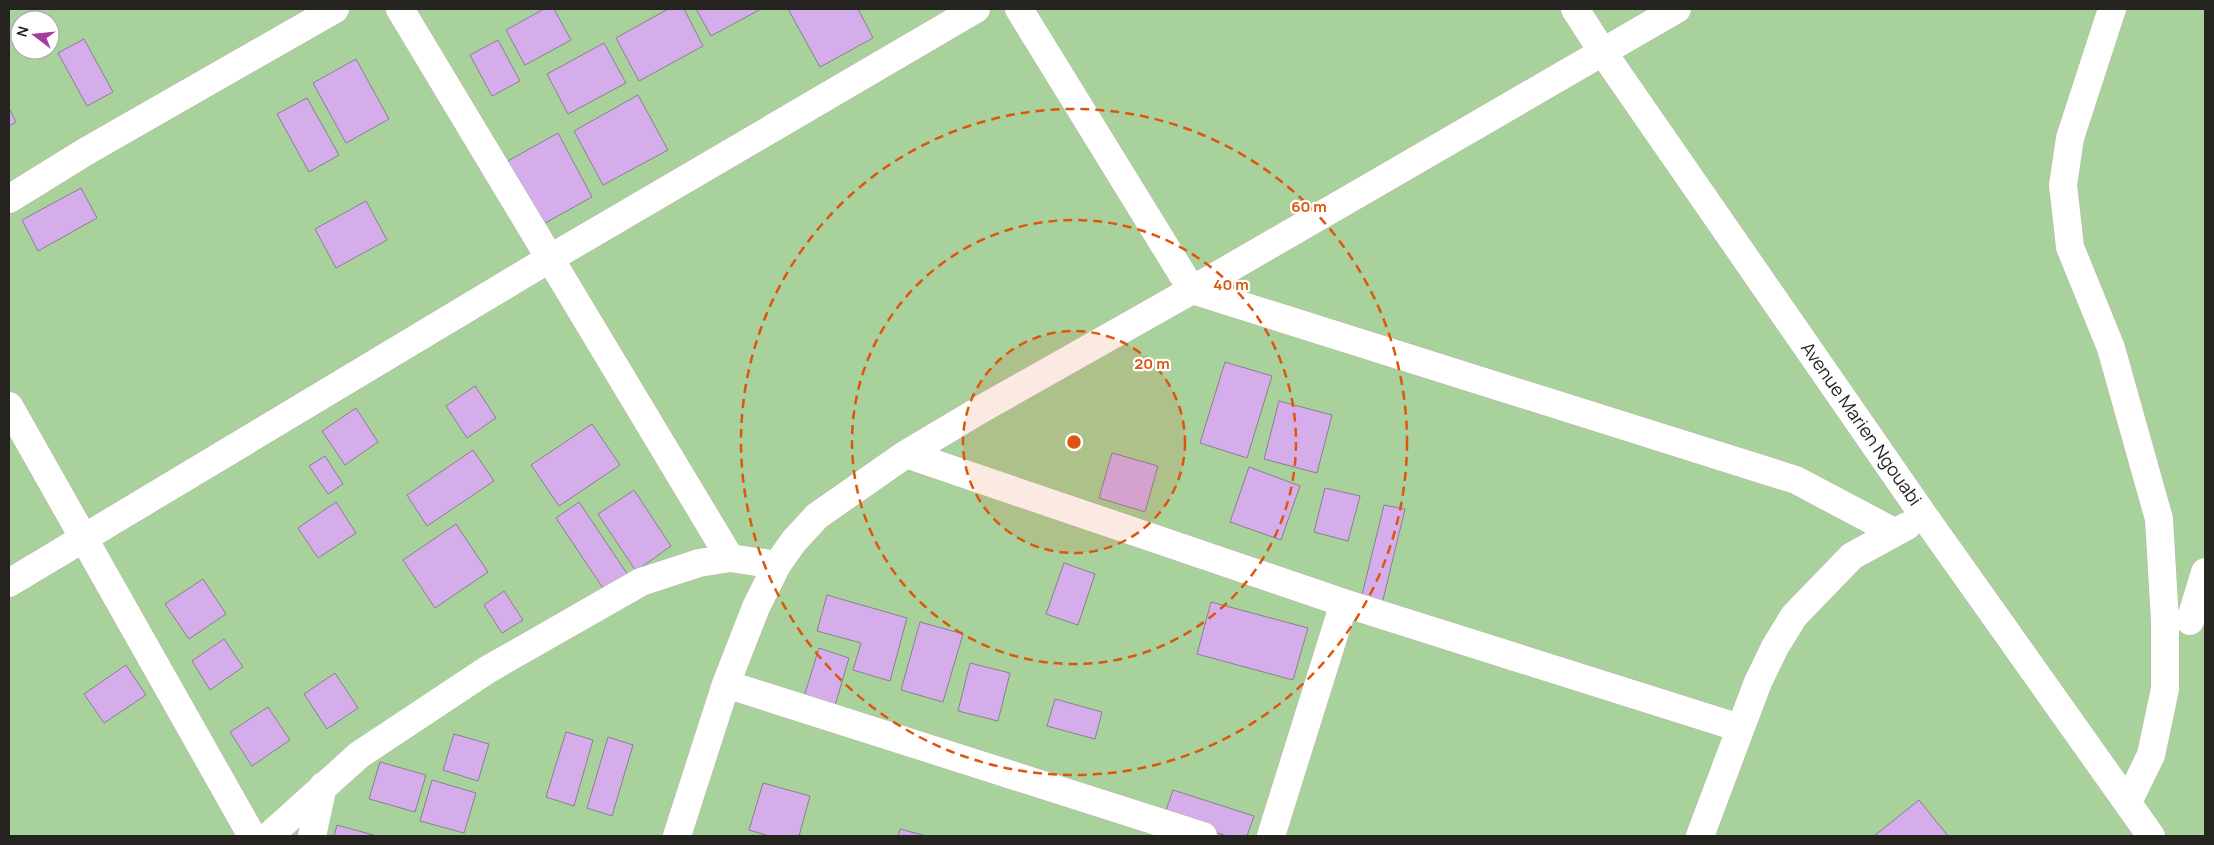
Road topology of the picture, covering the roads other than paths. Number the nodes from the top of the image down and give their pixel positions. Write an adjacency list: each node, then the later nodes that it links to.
1 (335, 9): 9 (street)
2 (400, 9): 10 (street)
3 (976, 9): 10 (street)
4 (1019, 9): 11 (street)
5 (1575, 9): 8 (street, Avenue Marien Ngouabi)
6 (1677, 9): 8 (street)
7 (2112, 9): 22 (street)
8 (1602, 51): 11 (street); 14 (street, Avenue Marien Ngouabi)
9 (9, 199)
10 (550, 260): 16 (street); 17 (street)
11 (1192, 290): 13 (street); 15 (street)
12 (9, 406): 16 (street)
13 (906, 454): 18 (street); 21 (street)
14 (1924, 516): 15 (street); 26 (street, Avenue Marien Ngouabi)
15 (1894, 532): 24 (street)
16 (84, 539): 20 (street); 27 (street)
17 (730, 558): 18 (street); 25 (street)
18 (777, 565): 23 (street)
19 (2205, 572): 22 (street)
20 (9, 583)
21 (1344, 603): 24 (street); 32 (street)
22 (2187, 622): 26 (street)
23 (726, 684): 30 (street); 31 (street)
24 (1740, 728): 33 (street)
25 (323, 786): 28 (street); 29 (street)
26 (2128, 802): 34 (street, Avenue Marien Ngouabi)
27 (252, 836)
28 (269, 836)
29 (312, 836)
30 (677, 836)
31 (1203, 836)
32 (1271, 836)
33 (1700, 836)
34 (2151, 836)

